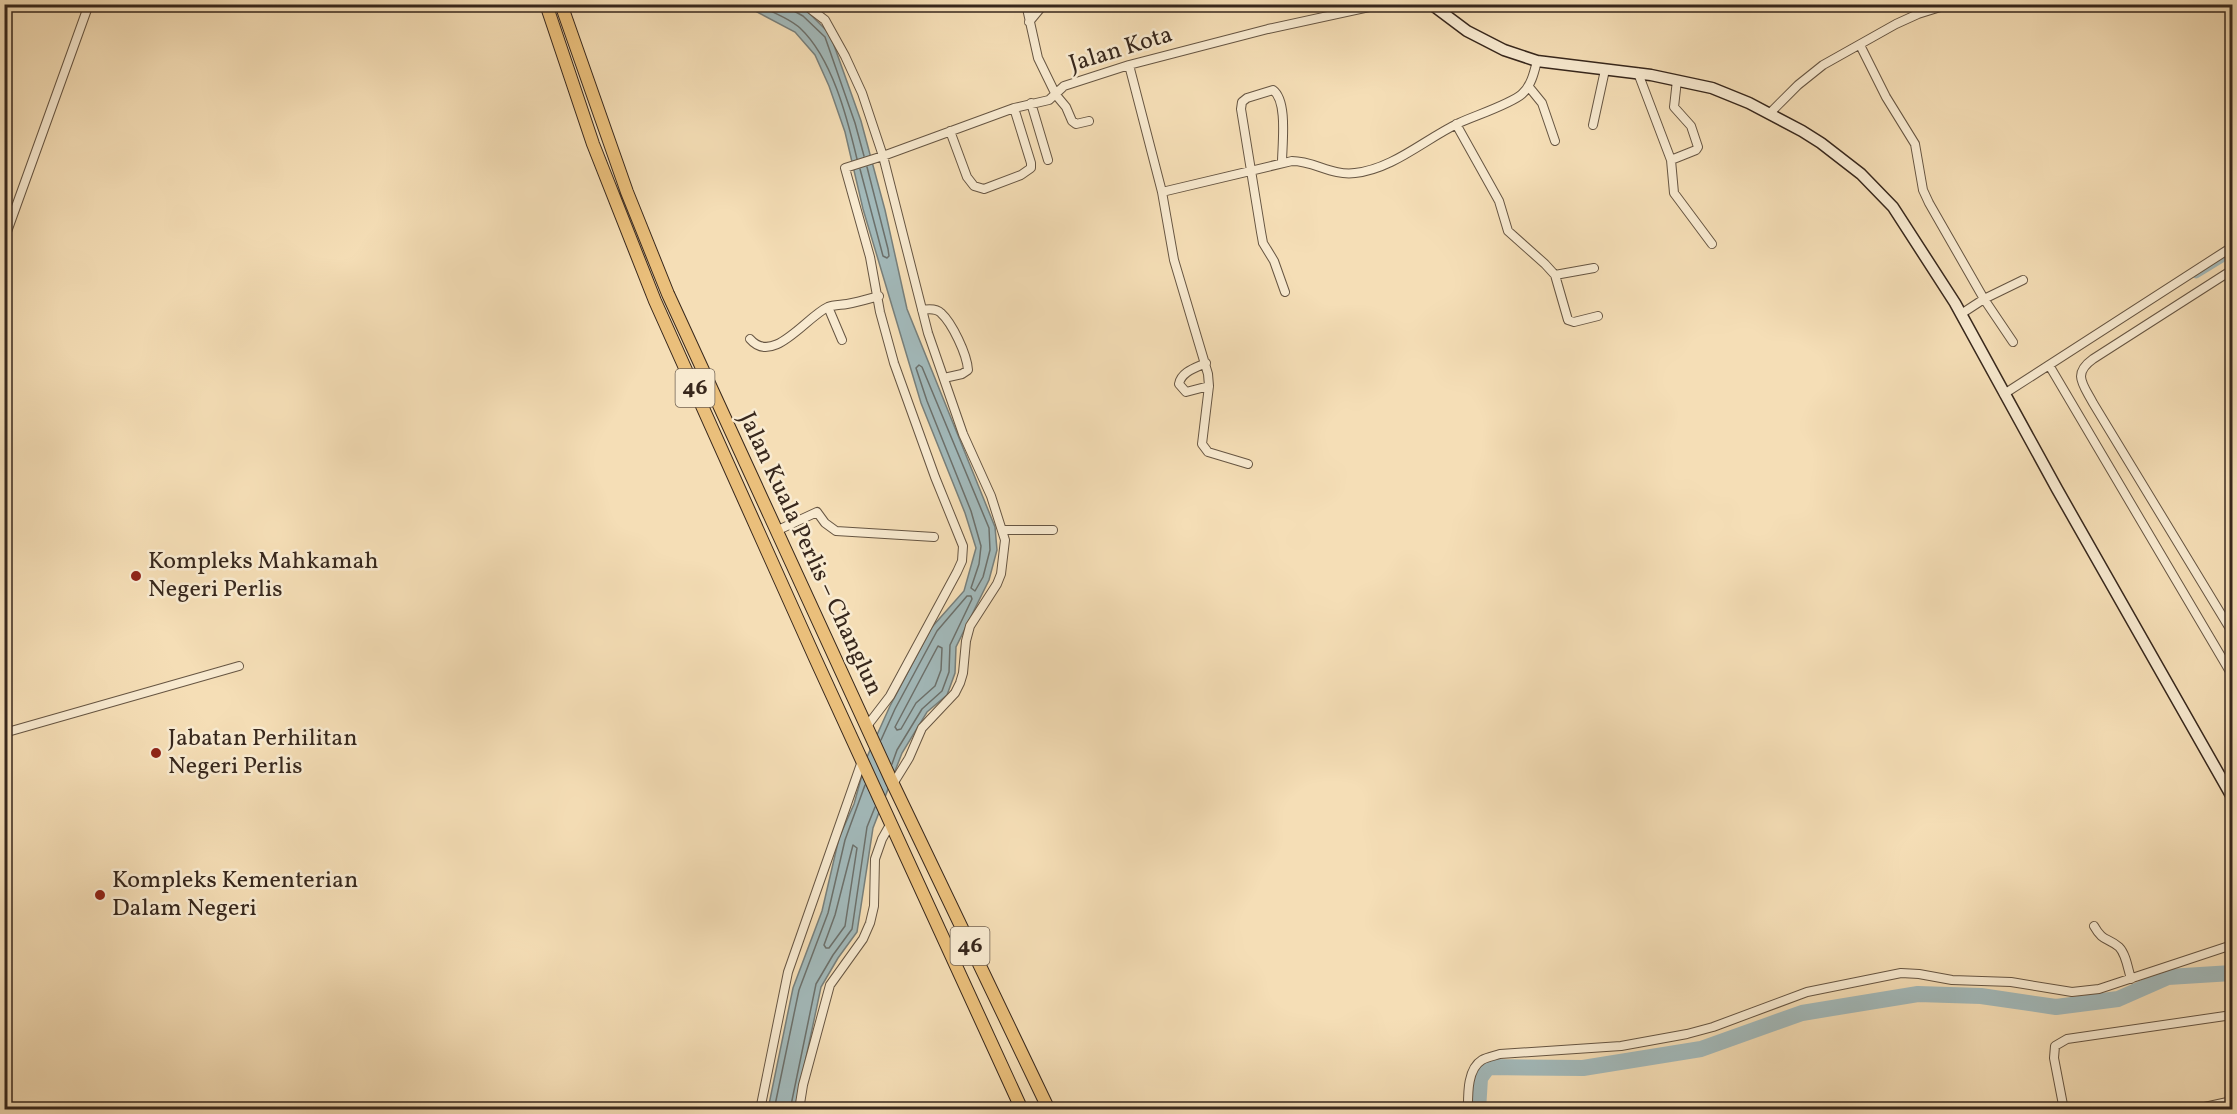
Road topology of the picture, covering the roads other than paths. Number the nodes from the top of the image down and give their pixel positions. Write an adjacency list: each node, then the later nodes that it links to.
1 (89, 4): 33 (street)
2 (546, 4): 65 (highway, Jalan Kuala Perlis – Changlun / 46)
3 (561, 4): 58 (highway, Jalan Kuala Perlis – Changlun / 46)
4 (804, 4): 27 (street)
5 (1026, 4): 10 (street)
6 (1044, 4): 10 (street)
7 (1383, 4): 13 (street, Jalan Kota)
8 (1431, 4): 12 (main road)
9 (1950, 4): 11 (street)
10 (1029, 22): 18 (street)
11 (1860, 45): 21 (street); 42 (street)
12 (1537, 61): 14 (main road); 17 (street)
13 (1129, 65): 18 (street, Jalan Kota); 32 (street)
14 (1605, 70): 15 (main road); 24 (street)
15 (1638, 73): 16 (main road); 29 (street)
16 (1677, 80): 21 (main road); 29 (street)
17 (1528, 87): 23 (street); 26 (street)
18 (1056, 95): 19 (street, Jalan Kota); 22 (street)
19 (1031, 104): 20 (street, Jalan Kota); 28 (street)
20 (1014, 108): 25 (street, Jalan Kota); 25 (street)
21 (1768, 114): 45 (main road)
22 (1089, 122)
23 (1456, 124): 30 (street); 38 (street)
24 (1593, 125)
25 (950, 131): 27 (street, Jalan Kota)
26 (1555, 141)
27 (883, 156): 41 (street, Jalan Kota); 44 (street)
28 (1048, 160)
29 (1671, 160): 34 (street)
30 (1282, 163): 31 (street); 31 (street)
31 (1252, 171): 32 (street); 40 (street)
32 (1162, 192): 50 (street)
33 (4, 240)
34 (1712, 244)
35 (2232, 247): 51 (street)
36 (1594, 268): 38 (street)
37 (2232, 270): 60 (street)
38 (1555, 275): 46 (street)
39 (2024, 280): 42 (street)
40 (1285, 292)
41 (879, 296): 43 (street); 63 (street)
42 (1984, 299): 45 (street); 49 (street)
43 (828, 307): 47 (street); 48 (street)
44 (922, 310): 52 (street); 52 (street)
45 (1961, 314): 54 (main road)
46 (1598, 315)
47 (750, 339)
48 (842, 340)
49 (2013, 342)
50 (1206, 363): 53 (street); 53 (street)
51 (2046, 368): 54 (street); 62 (street)
52 (944, 378): 56 (street)
53 (1209, 386): 55 (street)
54 (2004, 394): 67 (main road)
55 (1248, 464)
56 (1003, 530): 57 (street); 66 (street)
57 (1053, 530)
58 (776, 531): 59 (street); 63 (highway, Jalan Kuala Perlis – Changlun / 46)
59 (934, 537)
60 (2232, 632)
61 (239, 666): 64 (street)
62 (2232, 675)
63 (869, 730): 66 (highway, Jalan Kuala Perlis – Changlun / 46)
64 (4, 733)
65 (863, 762): 68 (highway, Jalan Kuala Perlis – Changlun / 46); 74 (street)
66 (892, 783): 77 (highway, Jalan Kuala Perlis – Changlun / 46)
67 (2232, 797)
68 (890, 822): 75 (street); 76 (highway, Jalan Kuala Perlis – Changlun / 46)
69 (2094, 926): 71 (street)
70 (2232, 945): 71 (street)
71 (2131, 979): 78 (street)
72 (2232, 1015): 79 (street)
73 (2232, 1101): 80 (street)
74 (760, 1110)
75 (799, 1110)
76 (1022, 1110)
77 (1048, 1110)
78 (1468, 1110)
79 (2064, 1110)
80 (2191, 1110)

